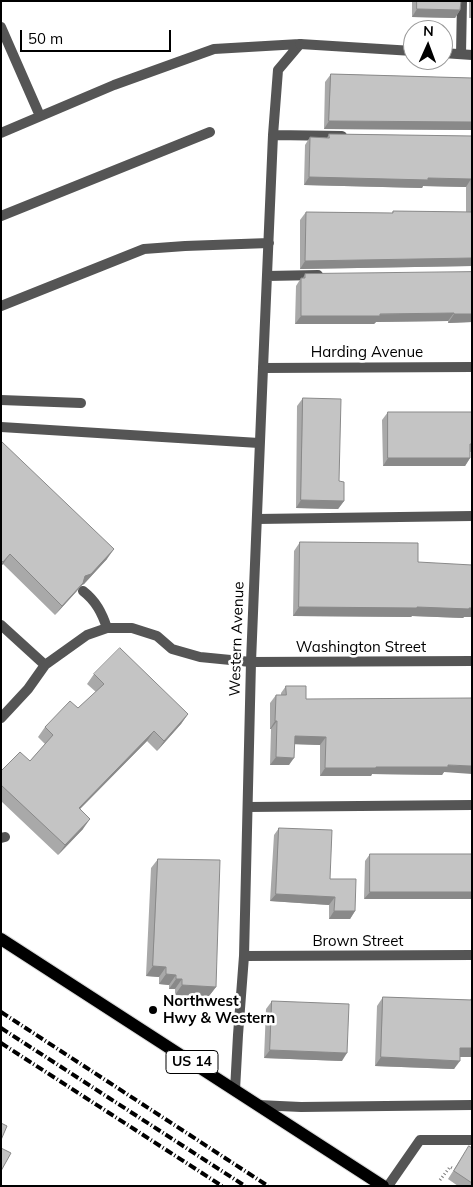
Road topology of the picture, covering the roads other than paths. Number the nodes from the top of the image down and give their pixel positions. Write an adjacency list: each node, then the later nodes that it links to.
1 (462, 1): 6 (street)
2 (1, 27): 8 (street)
3 (300, 44): 4 (street); 8 (street); 11 (street, Western Avenue)
4 (403, 50)
5 (453, 54): 6 (street)
6 (461, 54): 7 (street)
7 (472, 54)
8 (40, 116): 10 (street)
9 (210, 132): 13 (street)
10 (1, 133)
11 (273, 135): 12 (street); 14 (street, Western Avenue)
12 (352, 136)
13 (1, 216)
14 (269, 243): 16 (street, Western Avenue); 17 (street)
15 (326, 275): 16 (street)
16 (267, 276): 19 (street, Western Avenue)
17 (1, 306)
18 (472, 367): 19 (street, Harding Avenue)
19 (263, 368): 23 (street, Western Avenue)
20 (1, 400): 21 (street)
21 (81, 402)
22 (1, 427): 23 (street)
23 (260, 443): 25 (street, Western Avenue)
24 (472, 516): 25 (street)
25 (257, 519): 30 (street, Western Avenue)
26 (83, 591): 28 (street)
27 (1, 626): 31 (street)
28 (107, 628): 30 (street, Washington Street); 31 (street)
29 (472, 661): 30 (street, Washington Street)
30 (251, 662): 34 (street, Western Avenue)
31 (45, 665): 32 (street)
32 (1, 718)
33 (472, 805): 34 (street)
34 (248, 807): 37 (street, Western Avenue)
35 (1, 939): 38 (main road, US 14)
36 (472, 955): 37 (street, Brown Street)
37 (244, 956): 38 (street, Western Avenue)
38 (235, 1090): 39 (main road, US 14)
39 (258, 1105): 40 (street); 42 (main road, US 14)
40 (472, 1105)
41 (472, 1140): 43 (street)
42 (383, 1186)
43 (388, 1186)

